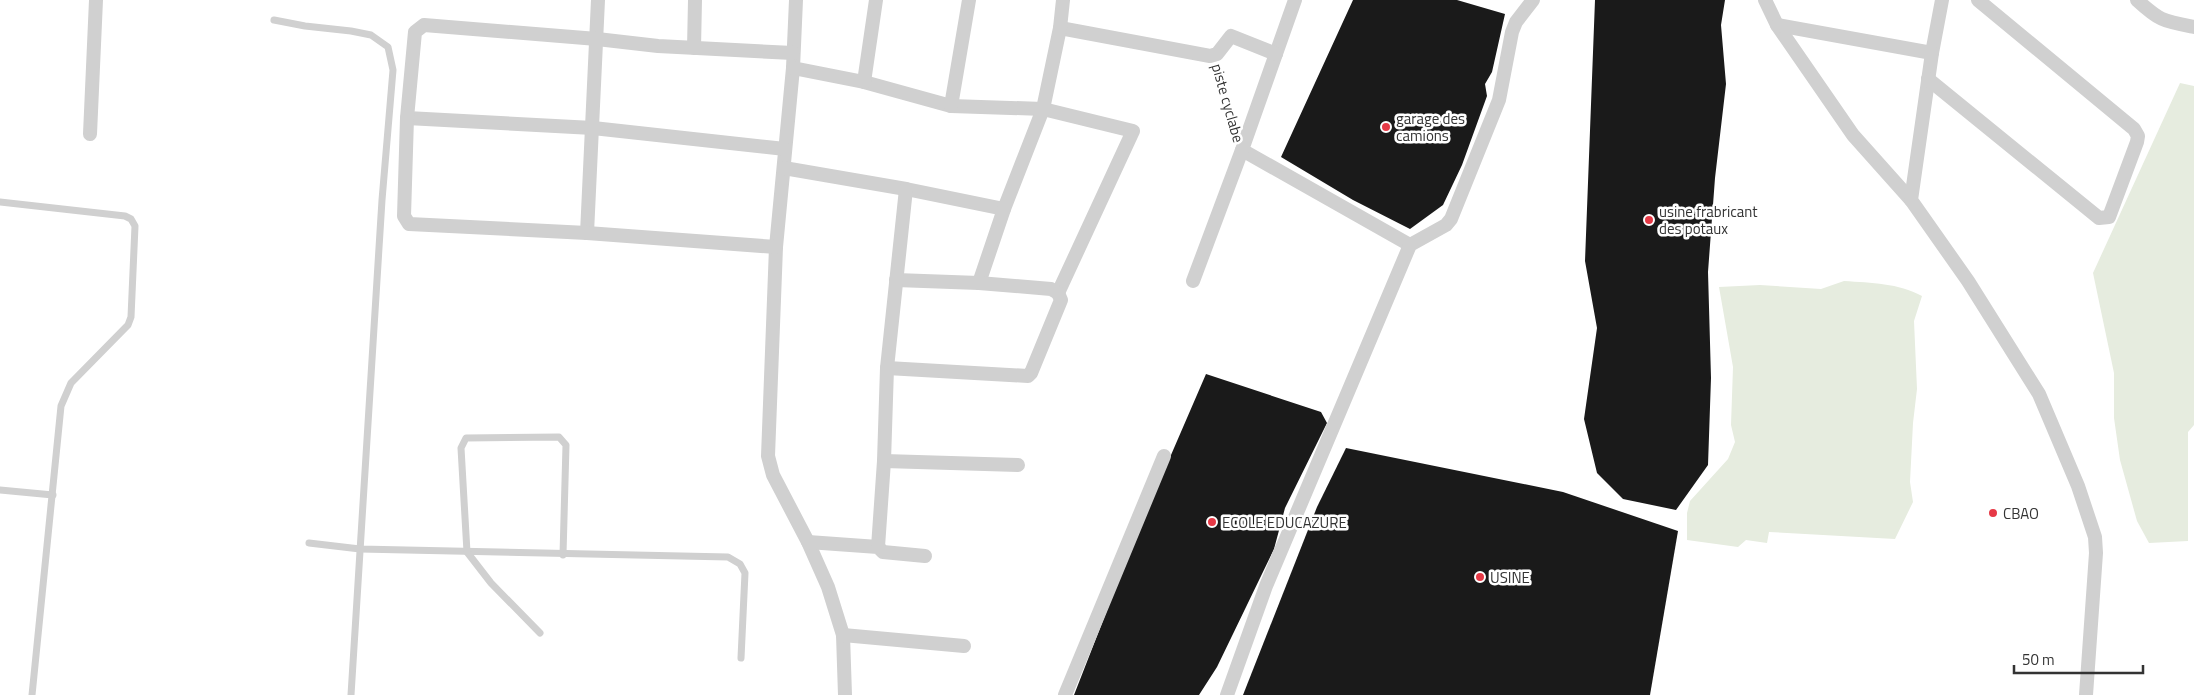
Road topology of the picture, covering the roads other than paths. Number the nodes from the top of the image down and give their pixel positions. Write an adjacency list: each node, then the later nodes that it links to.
1 (96, 0): 30 (street)
2 (598, 0): 18 (street)
3 (696, 0): 19 (street)
4 (796, 0): 20 (street)
5 (876, 0): 25 (street)
6 (969, 0): 26 (street)
7 (1063, 0): 17 (street)
8 (1295, 0): 21 (street)
9 (1533, 0): 39 (street)
10 (1765, 0): 15 (street)
11 (1942, 0): 22 (street)
12 (1978, 0): 24 (street)
13 (2136, 0): 16 (street)
14 (274, 20): 54 (lane)
15 (1777, 25): 22 (street); 35 (street)
16 (2194, 27)
17 (1060, 28): 21 (street); 27 (street)
18 (597, 39): 19 (street); 28 (street); 29 (street)
19 (694, 48): 20 (street)
20 (793, 53): 23 (street)
21 (1276, 54): 32 (street)
22 (1932, 54): 24 (street)
23 (793, 68): 25 (street); 31 (street)
24 (1928, 79): 35 (street)
25 (864, 82): 26 (street)
26 (951, 106): 27 (street)
27 (1043, 109): 37 (street); 44 (street)
28 (407, 118): 29 (street); 38 (street)
29 (593, 128): 31 (street); 38 (street)
30 (90, 134)
31 (785, 149): 33 (street)
32 (1242, 150): 39 (street); 42 (street)
33 (784, 168): 34 (street); 40 (street)
34 (906, 189): 37 (street); 41 (street)
35 (1911, 200): 67 (street)
36 (0, 202): 50 (lane)
37 (1004, 209): 43 (street)
38 (588, 233): 40 (street)
39 (1410, 245): 66 (street)
40 (776, 247): 51 (street)
41 (896, 280): 43 (street); 45 (street)
42 (1193, 281)
43 (979, 283): 44 (street)
44 (1058, 293): 45 (street)
45 (887, 368): 47 (street)
46 (1164, 456): 65 (street)
47 (884, 461): 48 (street); 53 (street)
48 (1018, 466)
49 (0, 490): 50 (lane)
50 (53, 495): 62 (lane)
51 (808, 542): 53 (street); 59 (street)
52 (309, 543): 54 (lane)
53 (878, 547): 57 (street)
54 (360, 549): 55 (lane); 63 (lane)
55 (467, 552): 56 (lane); 56 (lane); 58 (lane)
56 (563, 555): 61 (lane)
57 (925, 556)
58 (540, 633)
59 (843, 635): 60 (street); 64 (street)
60 (964, 646)
61 (741, 658)
62 (32, 695)
63 (351, 695)
64 (844, 695)
65 (1065, 695)
66 (1227, 695)
67 (2086, 695)

